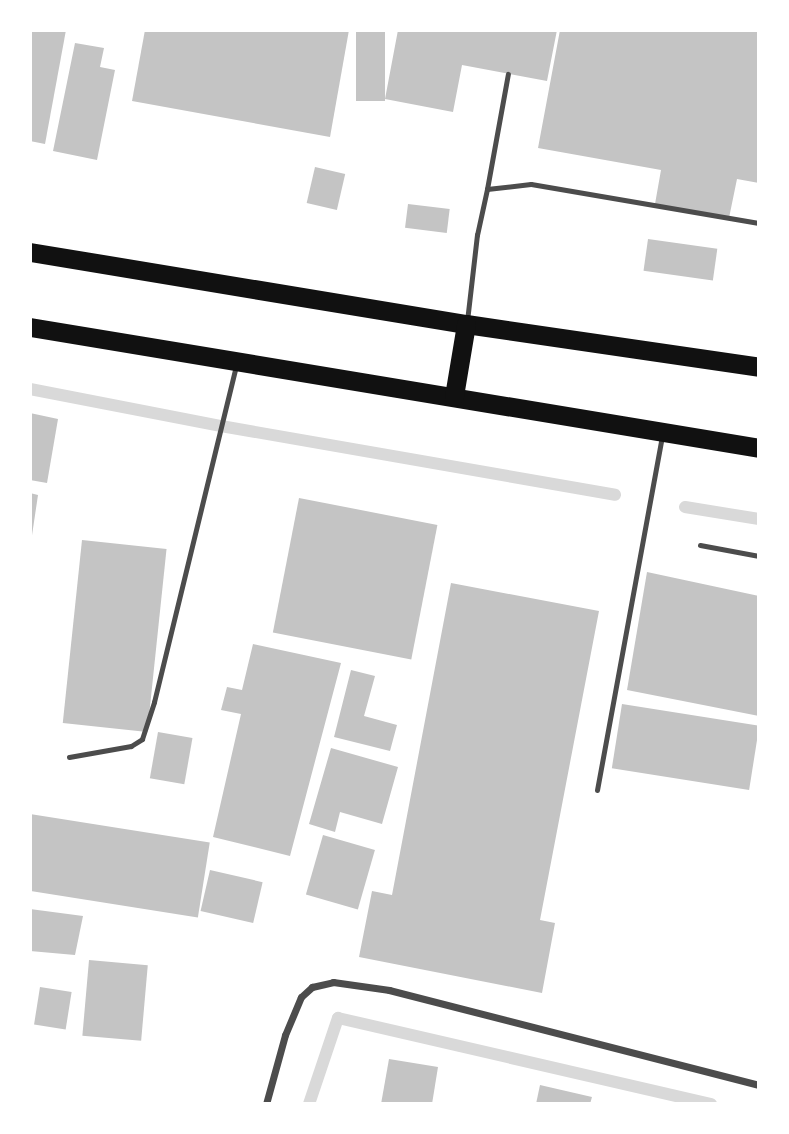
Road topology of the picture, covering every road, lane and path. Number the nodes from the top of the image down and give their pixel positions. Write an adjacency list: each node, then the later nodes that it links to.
1 (508, 74): 2 (lane)
2 (487, 189): 3 (lane); 5 (lane)
3 (759, 223)
4 (30, 252): 5 (highway)
5 (466, 324): 8 (highway); 9 (highway)
6 (30, 327): 7 (highway)
7 (237, 362): 9 (highway); 14 (lane)
8 (759, 367)
9 (454, 396): 10 (highway)
10 (663, 432): 11 (highway); 15 (lane)
11 (759, 448)
12 (700, 545): 13 (lane)
13 (759, 556)
14 (69, 757)
15 (597, 790)
16 (759, 1084): 17 (street)
17 (265, 1104)

